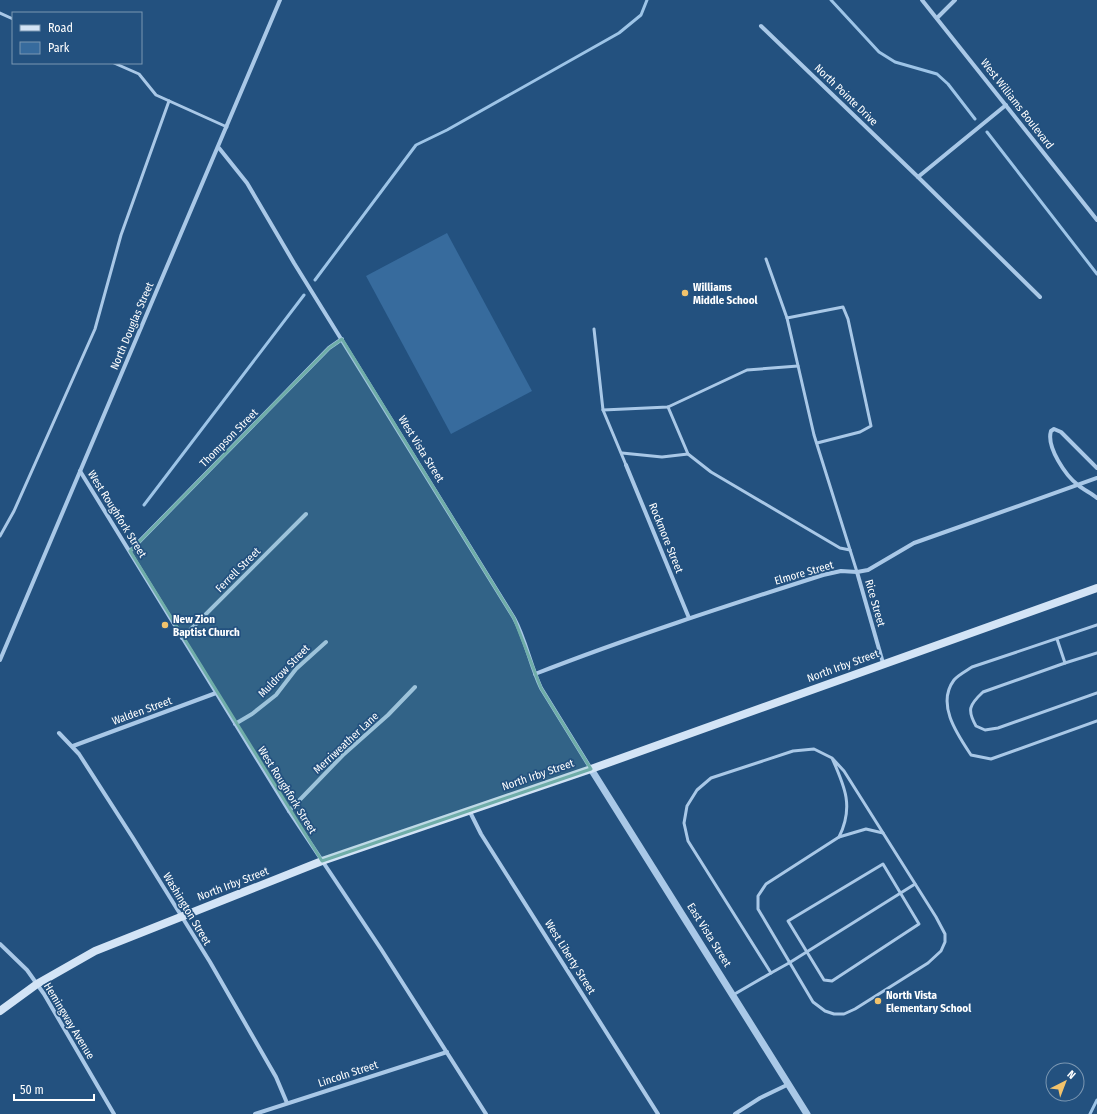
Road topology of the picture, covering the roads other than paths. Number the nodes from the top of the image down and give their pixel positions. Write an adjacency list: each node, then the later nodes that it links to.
1 (280, 0): 11 (street, North Douglas Street)
2 (922, 0): 5 (street, West Williams Boulevard)
3 (955, 0): 5 (street)
4 (0, 14): 6 (lane)
5 (937, 18): 10 (street, West Williams Boulevard)
6 (12, 19)
7 (761, 26): 13 (street, North Pointe Drive)
8 (116, 64): 9 (lane)
9 (170, 101): 11 (lane); 33 (lane)
10 (1006, 105): 13 (street); 14 (street, West Williams Boulevard)
11 (227, 127): 12 (street, North Douglas Street)
12 (219, 148): 19 (street, West Vista Street); 28 (street, North Douglas Street)
13 (918, 177): 16 (street, North Pointe Drive)
14 (1097, 220)
15 (766, 259): 17 (lane)
16 (1040, 297)
17 (787, 318): 20 (lane); 23 (lane)
18 (594, 329): 22 (lane)
19 (342, 339): 35 (street, Thompson Street); 47 (street, West Vista Street)
20 (798, 366): 21 (lane); 23 (lane)
21 (668, 407): 22 (lane); 25 (lane)
22 (603, 410): 24 (lane)
23 (817, 443): 34 (lane)
24 (622, 454): 25 (lane); 26 (lane)
25 (688, 454): 34 (lane)
26 (626, 464): 38 (street, Rockmore Street)
27 (1097, 468): 30 (street)
28 (80, 471): 35 (street, West Roughfork Street); 44 (street, North Douglas Street)
29 (1097, 478): 30 (street, Elmore Street)
30 (1078, 485): 31 (street); 36 (street, Elmore Street)
31 (1097, 498)
32 (306, 514): 40 (street, Ferrell Street)
33 (0, 536)
34 (850, 550): 36 (lane)
35 (130, 551): 40 (street, West Roughfork Street)
36 (857, 572): 38 (street, Elmore Street); 45 (street, Rice Street)
37 (1097, 588): 45 (main road, North Irby Street)
38 (689, 618): 47 (street, Elmore Street)
39 (1097, 625): 41 (lane)
40 (182, 638): 49 (street, West Roughfork Street)
41 (1057, 639): 46 (lane); 51 (lane)
42 (326, 642): 52 (street, Muldrow Street)
43 (1097, 653): 46 (lane)
44 (0, 660)
45 (883, 663): 56 (main road, North Irby Street)
46 (1065, 663): 50 (lane)
47 (534, 674): 56 (street, West Vista Street)
48 (415, 687): 58 (street, Merriweather Lane)
49 (216, 693): 52 (street, West Roughfork Street); 54 (street, Walden Street)
50 (1097, 693)
51 (1097, 721)
52 (235, 724): 58 (street, West Roughfork Street)
53 (59, 733): 54 (street, Washington Street)
54 (74, 746): 64 (street, Washington Street)
55 (832, 758): 59 (lane); 60 (lane); 68 (lane)
56 (591, 769): 57 (main road, North Irby Street); 70 (street, East Vista Street)
57 (469, 810): 61 (main road, North Irby Street); 78 (street, West Liberty Street)
58 (289, 811): 61 (street, West Roughfork Street)
59 (883, 833): 60 (lane); 62 (lane)
60 (839, 837): 67 (lane)
61 (322, 860): 64 (main road, North Irby Street); 72 (street, West Roughfork Street)
62 (915, 884): 63 (lane); 67 (lane)
63 (901, 893): 66 (lane); 66 (lane); 66 (lane)
64 (180, 916): 69 (main road, North Irby Street); 74 (street, Washington Street)
65 (0, 944): 69 (street, Hemingway Avenue)
66 (806, 952): 67 (lane)
67 (789, 963): 68 (lane)
68 (771, 973): 70 (lane)
69 (37, 984): 71 (main road, North Irby Street); 75 (street, Hemingway Avenue)
70 (733, 995): 73 (street, East Vista Street)
71 (0, 1011)
72 (447, 1052): 74 (street, Lincoln Street); 77 (street, West Roughfork Street)
73 (789, 1084): 79 (street); 80 (street, East Vista Street)
74 (287, 1103): 76 (street, Lincoln Street)
75 (114, 1114)
76 (255, 1114)
77 (486, 1114)
78 (658, 1114)
79 (735, 1114)
80 (807, 1114)

